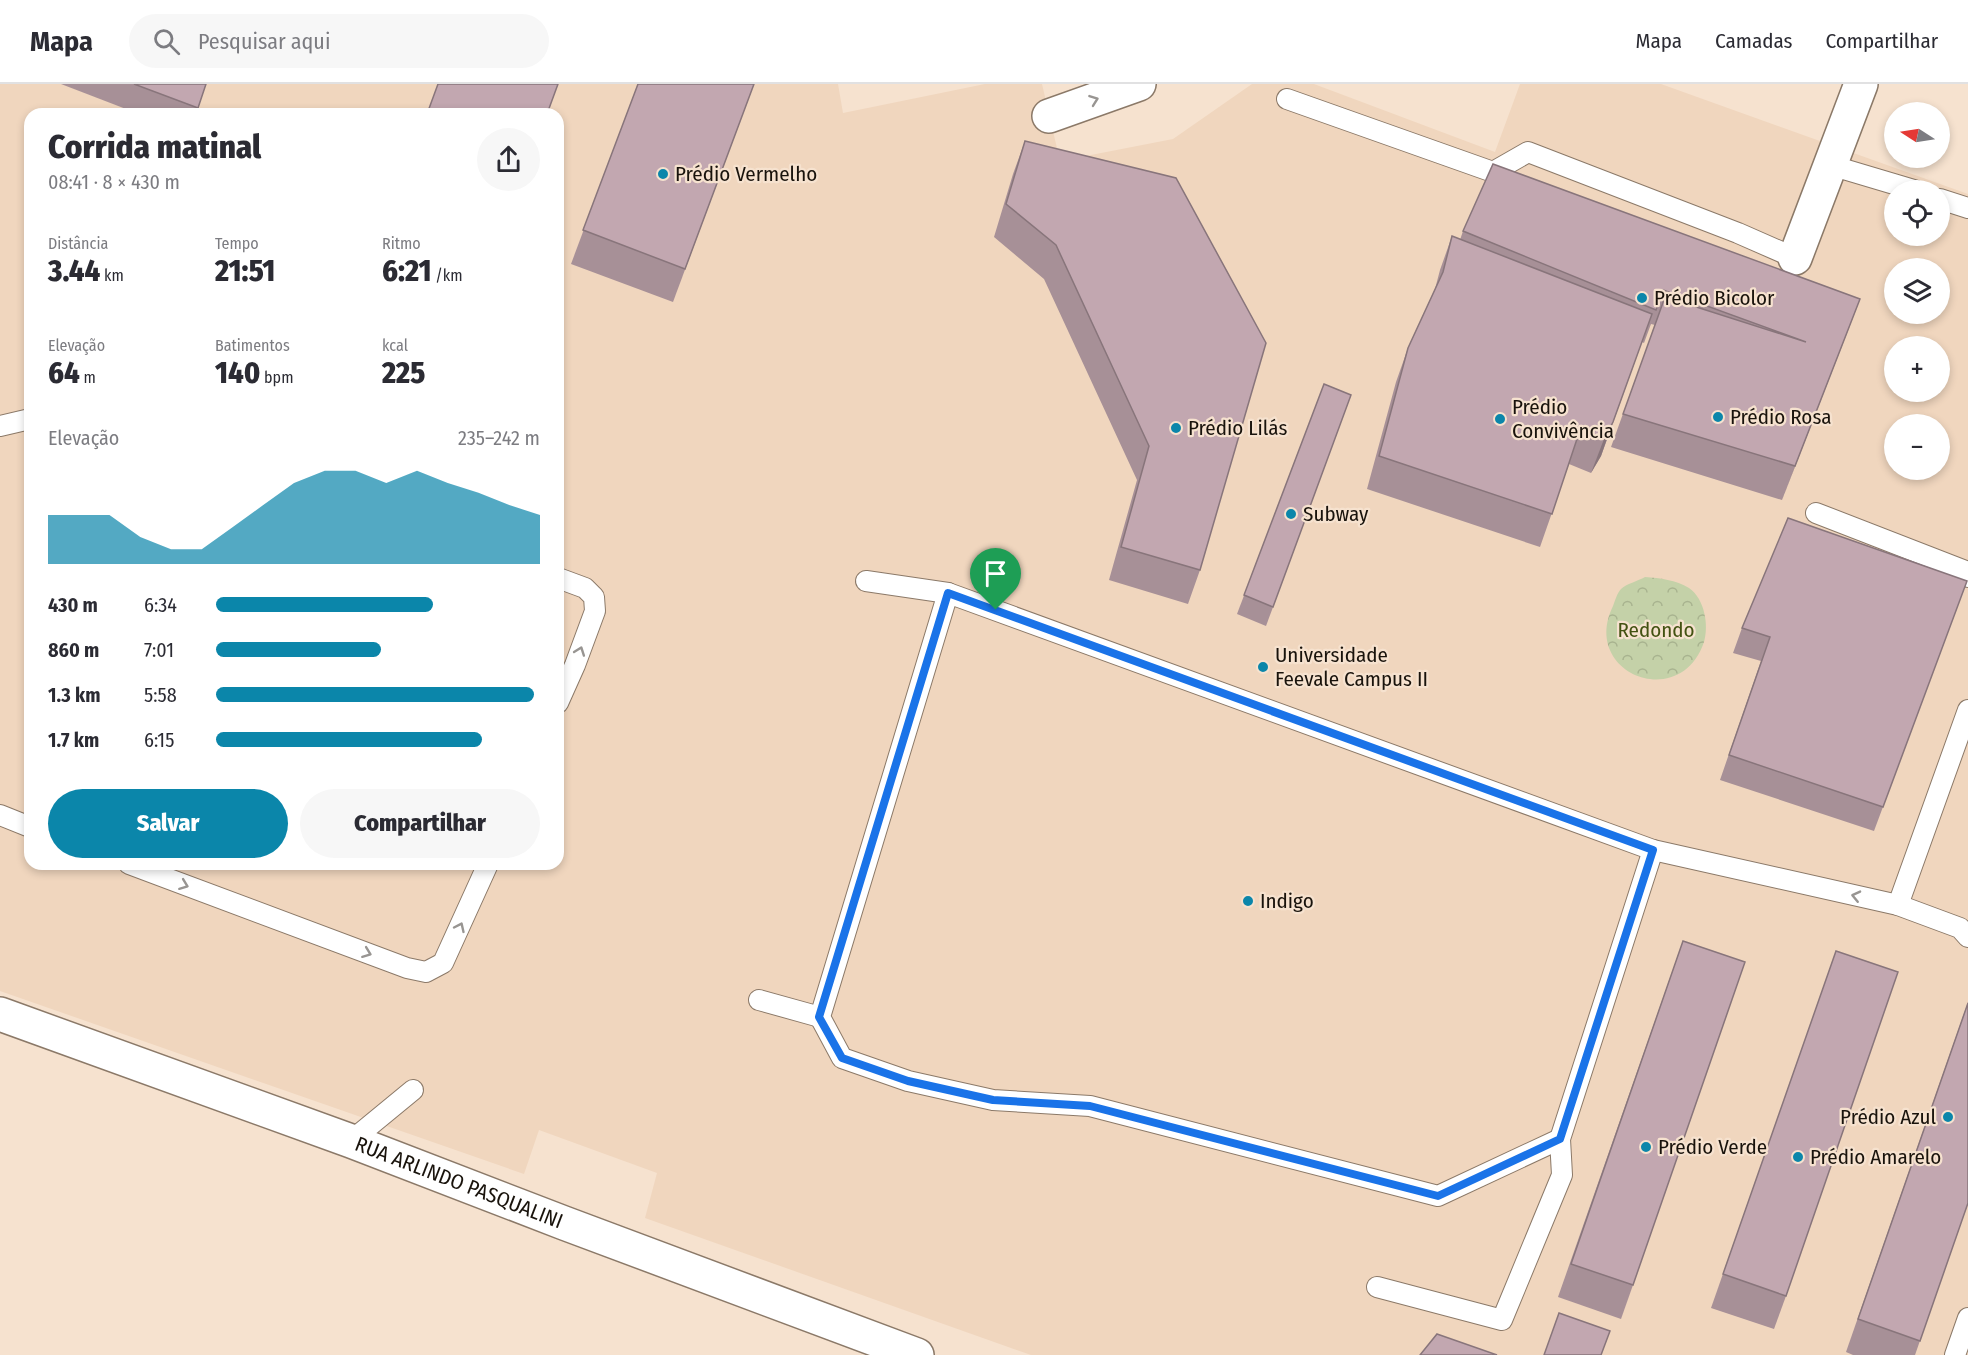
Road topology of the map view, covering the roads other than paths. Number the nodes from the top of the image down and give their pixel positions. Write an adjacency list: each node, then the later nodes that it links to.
1 (1139, 84): 4 (street, one-way to 1)
2 (1861, 84): 5 (street)
3 (1287, 99): 9 (lane)
4 (1050, 116)
5 (1830, 165): 6 (lane); 9 (street)
6 (1884, 181)
7 (1950, 202): 8 (lane)
8 (1968, 208)
9 (1796, 258)
10 (24, 420): 11 (lane)
11 (0, 426)
12 (1816, 513): 13 (lane)
13 (1968, 577)
14 (564, 580): 17 (lane, one-way to 14)
15 (866, 580): 16 (lane)
16 (948, 593): 21 (lane); 28 (lane)
17 (564, 690)
18 (1968, 710): 24 (lane)
19 (0, 815): 20 (lane)
20 (24, 825)
21 (1653, 850): 24 (lane, one-way to 21); 30 (lane)
22 (145, 870): 23 (lane, one-way to 23)
23 (485, 870)
24 (1898, 905): 25 (lane)
25 (1968, 937)
26 (759, 1000): 28 (lane)
27 (0, 1014): 31 (street, RUA ARLINDO PASQUALINI)
28 (819, 1017): 30 (lane)
29 (413, 1090): 31 (lane)
30 (1560, 1139): 32 (lane)
31 (351, 1141): 34 (street, RUA ARLINDO PASQUALINI)
32 (1377, 1287)
33 (1968, 1318): 35 (lane)
34 (917, 1355)
35 (1955, 1355)

